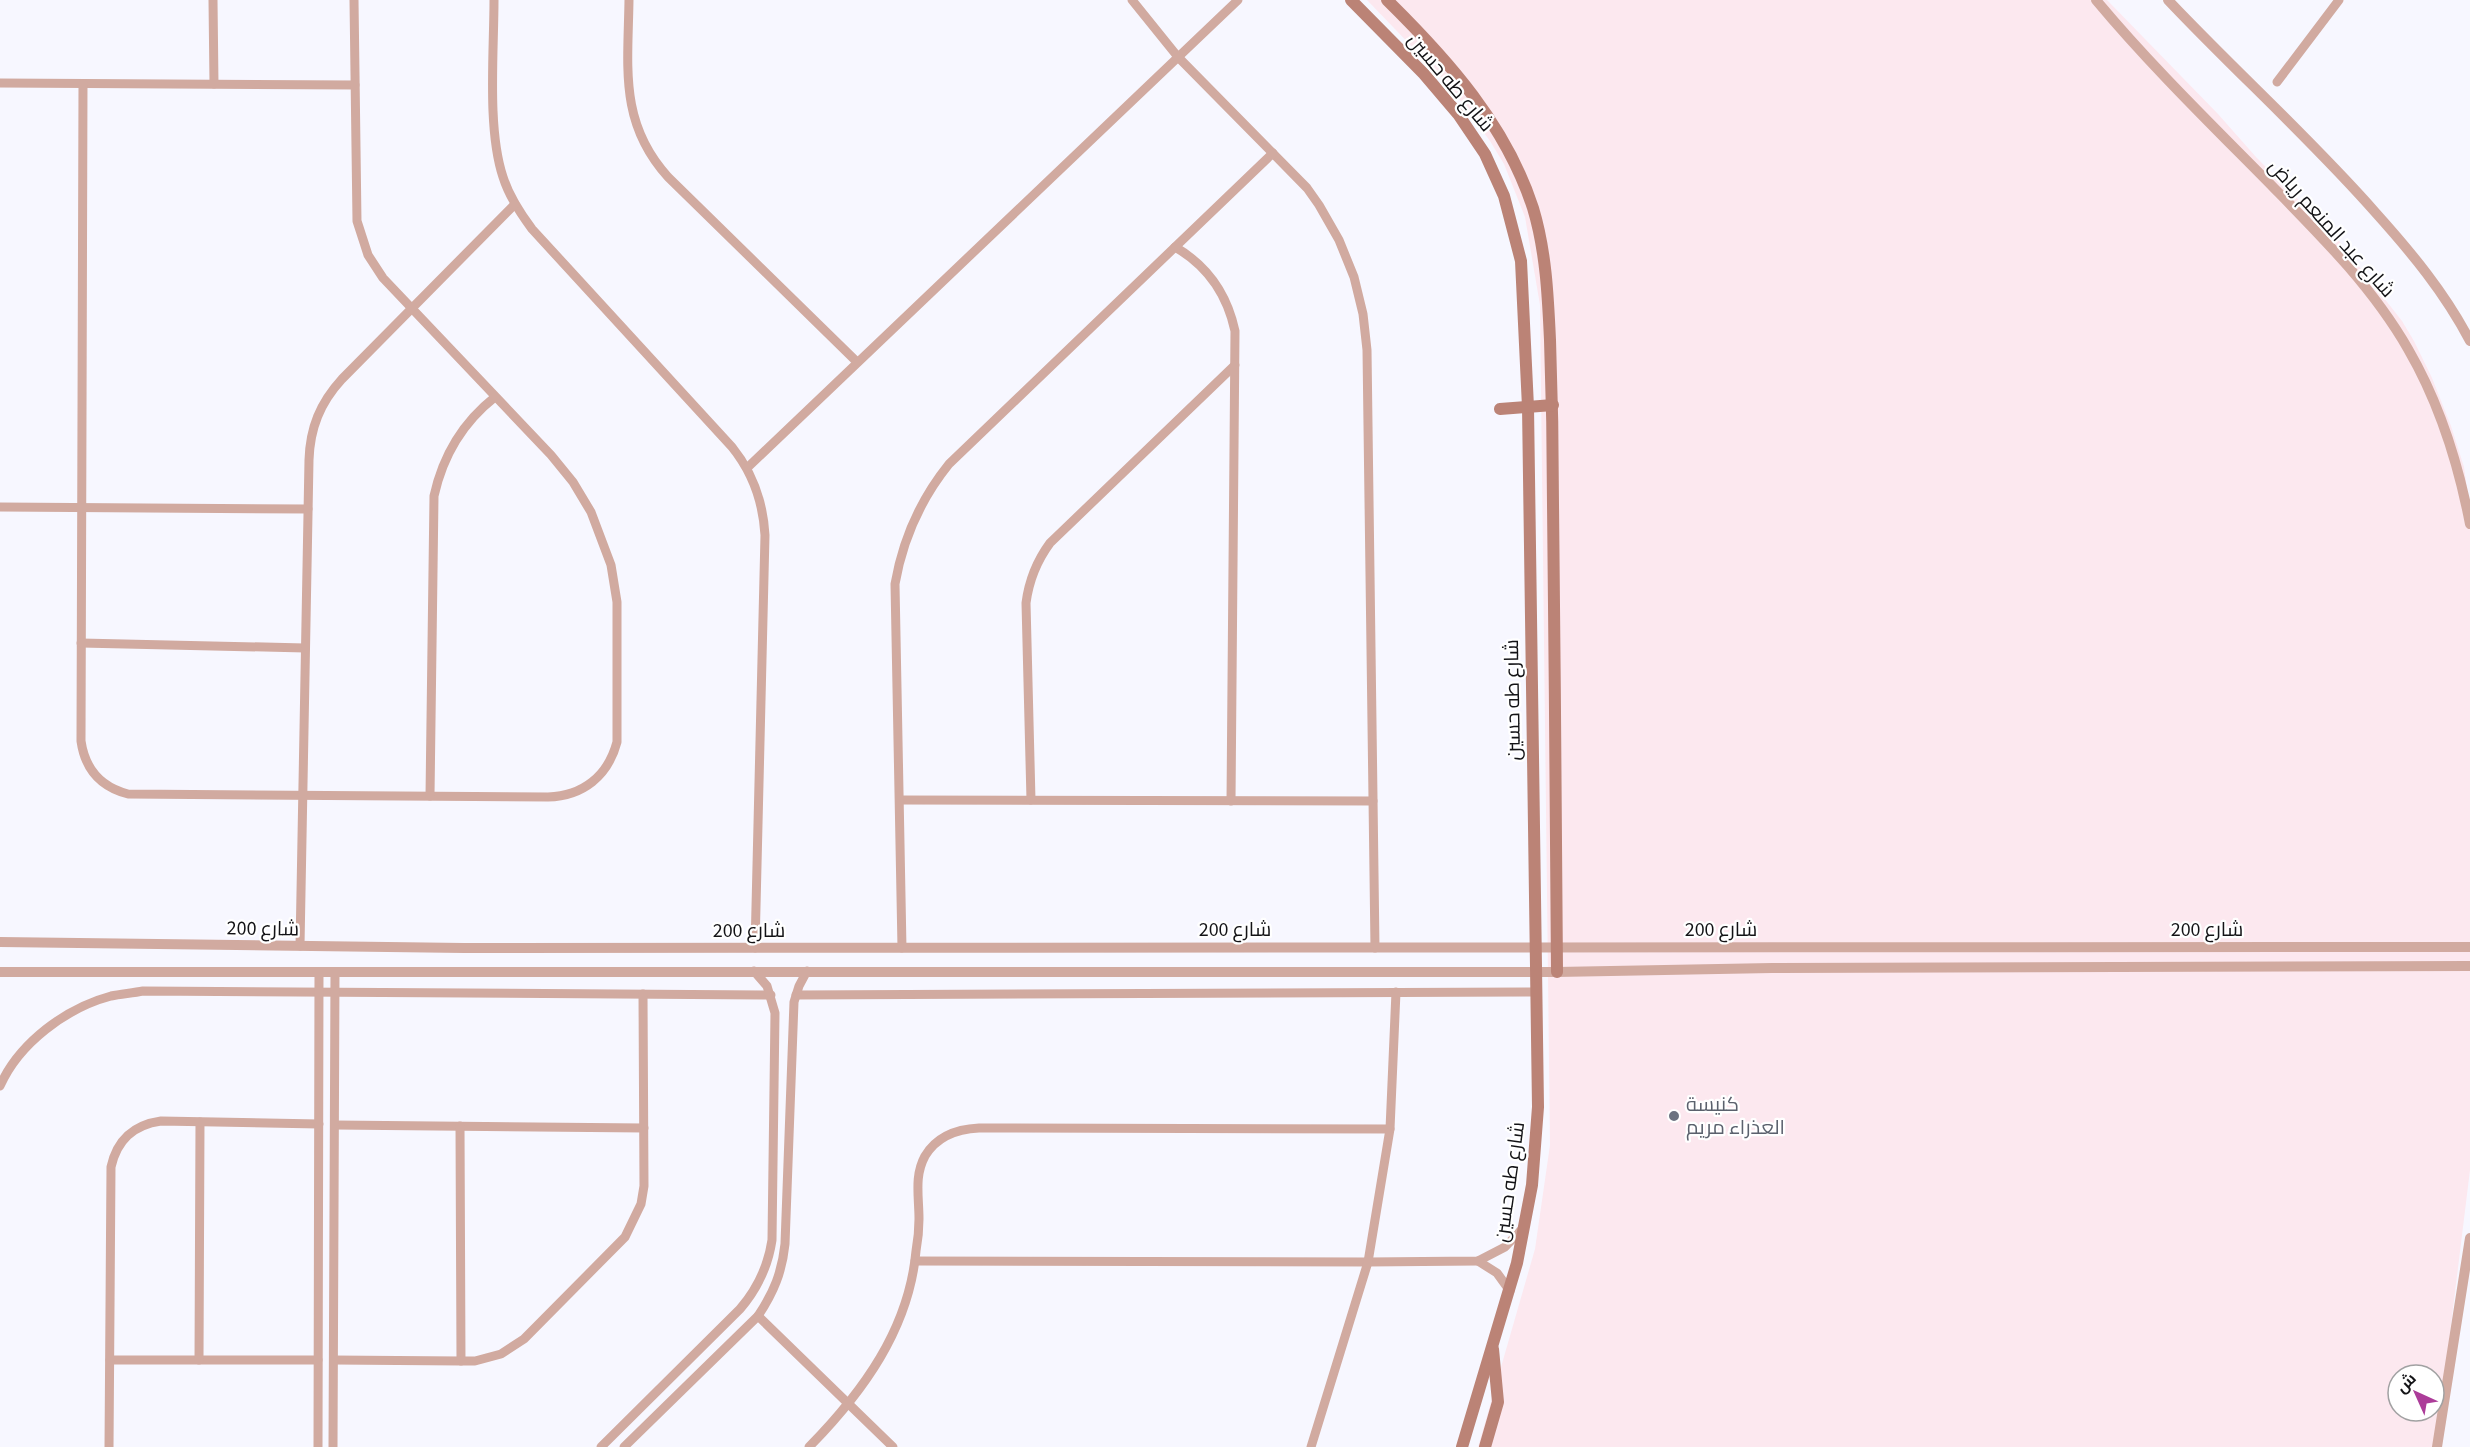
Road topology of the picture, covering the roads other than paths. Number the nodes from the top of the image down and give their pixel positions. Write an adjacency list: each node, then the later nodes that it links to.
1 (213, 0): 16 (street)
2 (354, 0): 17 (street)
3 (494, 0): 19 (street)
4 (629, 0): 23 (street)
5 (1132, 0): 12 (street)
6 (1238, 0): 12 (street)
7 (1351, 0): 27 (main road, شارع طه حسين)
8 (1387, 0): 26 (main road, شارع طه حسين)
9 (2096, 0): 33 (street, شارع عبد المنعم رياض)
10 (2168, 0): 22 (street, شارع عبد المنعم رياض)
11 (2339, 0): 13 (street)
12 (1178, 57): 18 (street); 23 (street)
13 (2277, 82)
14 (0, 83): 15 (street)
15 (83, 84): 16 (street); 31 (street)
16 (214, 84): 17 (street)
17 (355, 84): 21 (street)
18 (1273, 153): 20 (street); 41 (street)
19 (515, 204): 21 (street); 29 (street)
20 (1175, 248): 24 (street); 38 (street)
21 (411, 309): 25 (street); 32 (street)
22 (2470, 341)
23 (858, 362): 29 (street)
24 (1235, 365): 39 (street); 40 (street)
25 (495, 397): 37 (street); 37 (street)
26 (1553, 405): 27 (main road); 45 (main road, شارع طه حسين)
27 (1528, 407): 28 (main road); 44 (main road, شارع طه حسين)
28 (1500, 410)
29 (747, 468): 47 (street)
30 (0, 507): 31 (street)
31 (81, 507): 32 (street); 34 (street)
32 (308, 509): 35 (street)
33 (2470, 524)
34 (81, 643): 35 (street); 36 (street)
35 (305, 648): 36 (street)
36 (303, 795): 37 (street); 43 (street)
37 (430, 796)
38 (900, 800): 39 (street); 48 (street)
39 (1031, 800): 40 (street)
40 (1231, 801): 41 (street)
41 (1373, 801): 49 (street)
42 (0, 942): 43 (street, شارع 200)
43 (300, 946): 47 (street, شارع 200)
44 (1536, 947): 45 (street, شارع 200); 49 (street, شارع 200); 56 (main road, شارع طه حسين)
45 (1557, 947): 46 (street, شارع 200); 57 (main road, شارع طه حسين)
46 (2470, 947)
47 (755, 948): 48 (street, شارع 200)
48 (902, 948): 49 (street, شارع 200)
49 (1375, 948)
50 (2470, 966): 57 (street, شارع 200)
51 (754, 971): 52 (street, شارع 200); 55 (street, شارع 200); 63 (street)
52 (807, 971): 56 (street, شارع 200); 64 (street)
53 (0, 972): 54 (street, شارع 200)
54 (319, 972): 55 (street, شارع 200); 58 (street)
55 (335, 972): 59 (street)
56 (1537, 972): 57 (street, شارع 200); 61 (main road, شارع طه حسين)
57 (1557, 972)
58 (320, 992): 59 (street); 65 (street); 67 (street)
59 (336, 992): 62 (street); 68 (street)
60 (1396, 992): 61 (street); 64 (street); 71 (street)
61 (1537, 992): 72 (main road, شارع طه حسين)
62 (643, 994): 63 (street); 70 (street)
63 (771, 995): 89 (street)
64 (796, 995): 78 (street)
65 (0, 1086)
66 (200, 1122): 67 (street); 80 (street); 81 (street)
67 (319, 1124): 82 (street)
68 (335, 1125): 69 (street); 83 (street)
69 (460, 1126): 70 (street); 84 (street)
70 (644, 1128): 84 (street)
71 (1390, 1130): 74 (street); 76 (street)
72 (1526, 1224): 75 (street); 77 (main road, شارع طه حسين)
73 (2470, 1238): 96 (street)
74 (915, 1261): 76 (street); 85 (street)
75 (1478, 1261): 76 (street); 77 (street)
76 (1368, 1262): 93 (street)
77 (1510, 1291): 79 (main road, شارع طه حسين)
78 (758, 1316): 85 (street); 90 (street)
79 (1492, 1347): 94 (main road, شارع طه حسين); 95 (main road)
80 (110, 1360): 81 (street); 86 (street)
81 (199, 1360): 82 (street)
82 (318, 1360): 87 (street)
83 (334, 1360): 84 (street); 88 (street)
84 (462, 1361)
85 (848, 1404): 91 (street); 92 (street)
86 (109, 1447)
87 (318, 1447)
88 (333, 1447)
89 (601, 1447)
90 (624, 1447)
91 (809, 1447)
92 (893, 1447)
93 (1311, 1447)
94 (1462, 1447)
95 (1485, 1447)
96 (2437, 1447)

